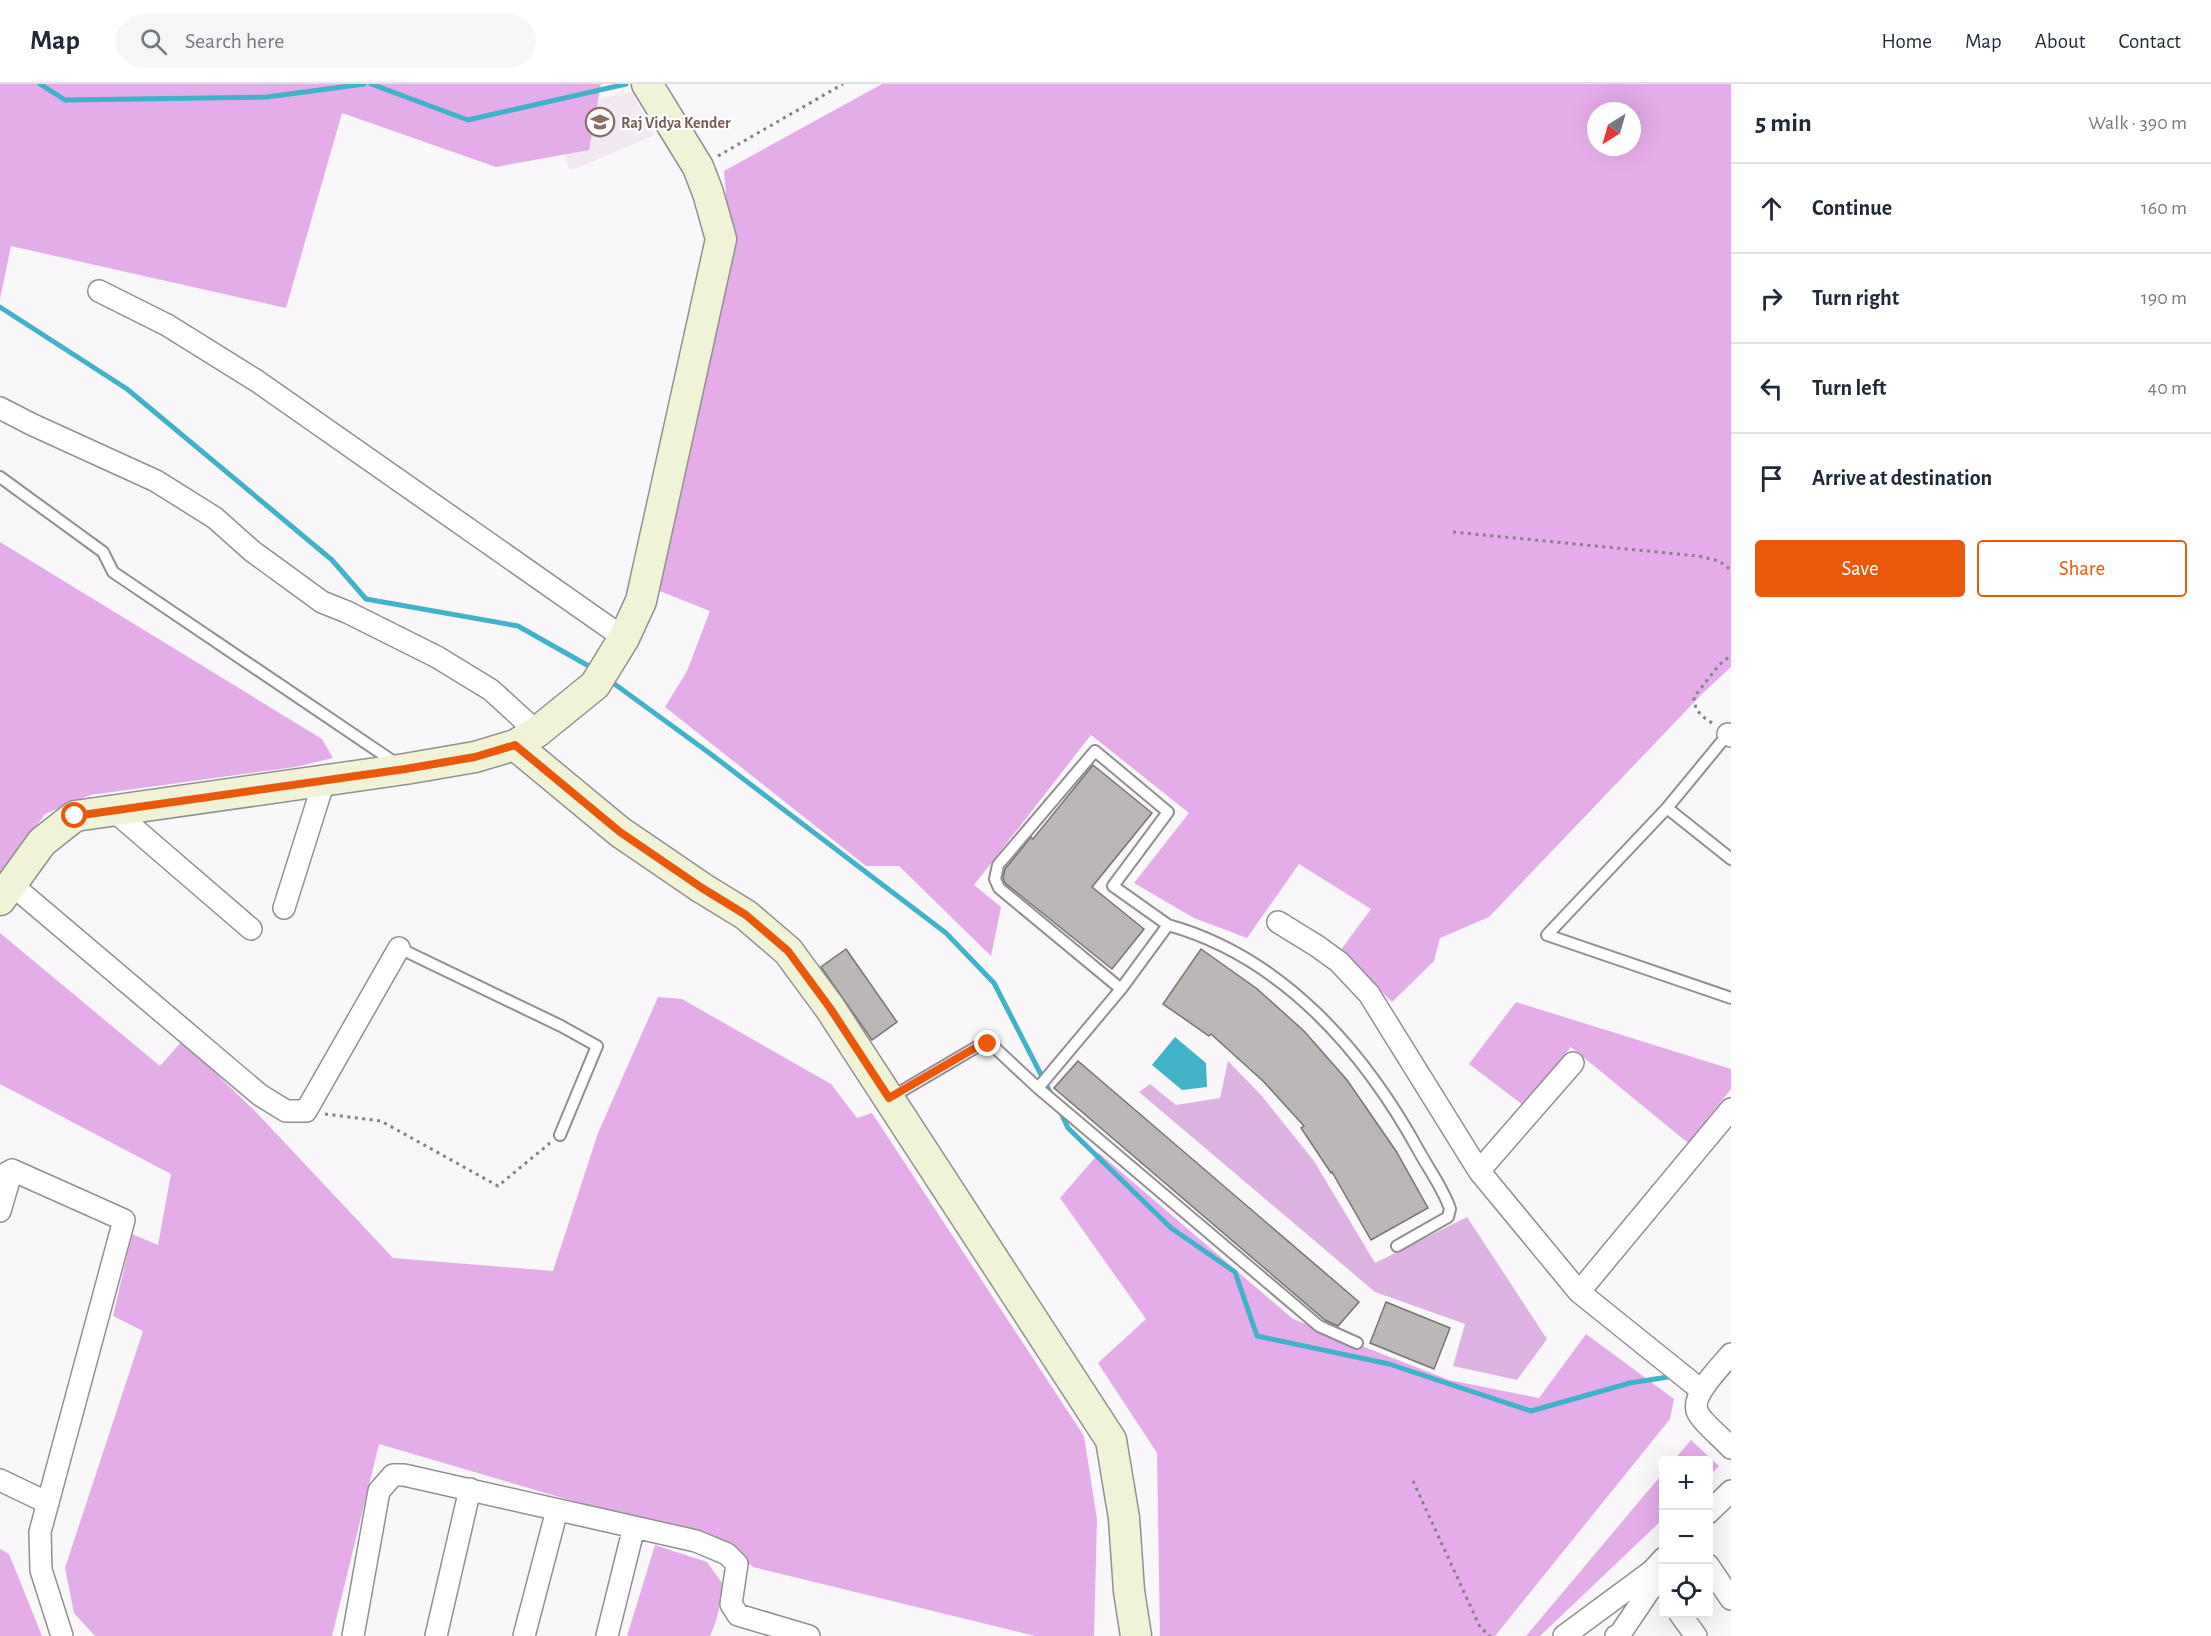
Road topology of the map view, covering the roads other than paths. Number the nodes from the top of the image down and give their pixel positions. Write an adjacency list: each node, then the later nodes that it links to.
1 (647, 84): 5 (street)
2 (99, 291): 5 (street)
3 (0, 408): 7 (street)
4 (0, 477): 8 (lane)
5 (624, 638): 7 (street)
6 (1730, 735): 10 (lane)
7 (526, 738): 8 (street); 23 (street)
8 (405, 769): 9 (street)
9 (324, 781): 11 (street); 14 (street)
10 (1667, 808): 12 (lane); 20 (lane)
11 (114, 811): 13 (street); 17 (street)
12 (1731, 859)
13 (5, 892): 18 (street)
14 (284, 908)
15 (1278, 922): 26 (street)
16 (1168, 925): 19 (lane); 19 (lane); 29 (lane)
17 (251, 929)
18 (399, 948): 25 (lane)
19 (1120, 988): 22 (lane)
20 (1731, 998)
21 (1573, 1063): 26 (street)
22 (1038, 1088): 23 (lane); 31 (lane)
23 (889, 1098): 52 (street)
24 (1731, 1109): 30 (street)
25 (560, 1135)
26 (1479, 1171): 30 (street)
27 (6, 1174): 28 (street); 38 (street)
28 (0, 1211)
29 (1397, 1246)
30 (1579, 1292): 33 (street)
31 (1357, 1343)
32 (1731, 1354): 33 (street)
33 (1701, 1390): 34 (street)
34 (1731, 1448)
35 (0, 1480): 38 (street)
36 (470, 1490): 39 (street); 48 (street); 49 (street)
37 (1731, 1491): 40 (street)
38 (48, 1503): 47 (street)
39 (557, 1510): 41 (street); 50 (street)
40 (1711, 1510)
41 (634, 1527): 46 (street); 51 (street)
42 (1713, 1572): 44 (street)
43 (1659, 1575): 53 (street); 54 (street)
44 (1731, 1599)
45 (1683, 1618): 55 (street)
46 (799, 1635)
47 (62, 1636)
48 (353, 1636)
49 (436, 1636)
50 (525, 1636)
51 (607, 1636)
52 (1136, 1636)
53 (1564, 1636)
54 (1616, 1636)
55 (1696, 1636)

